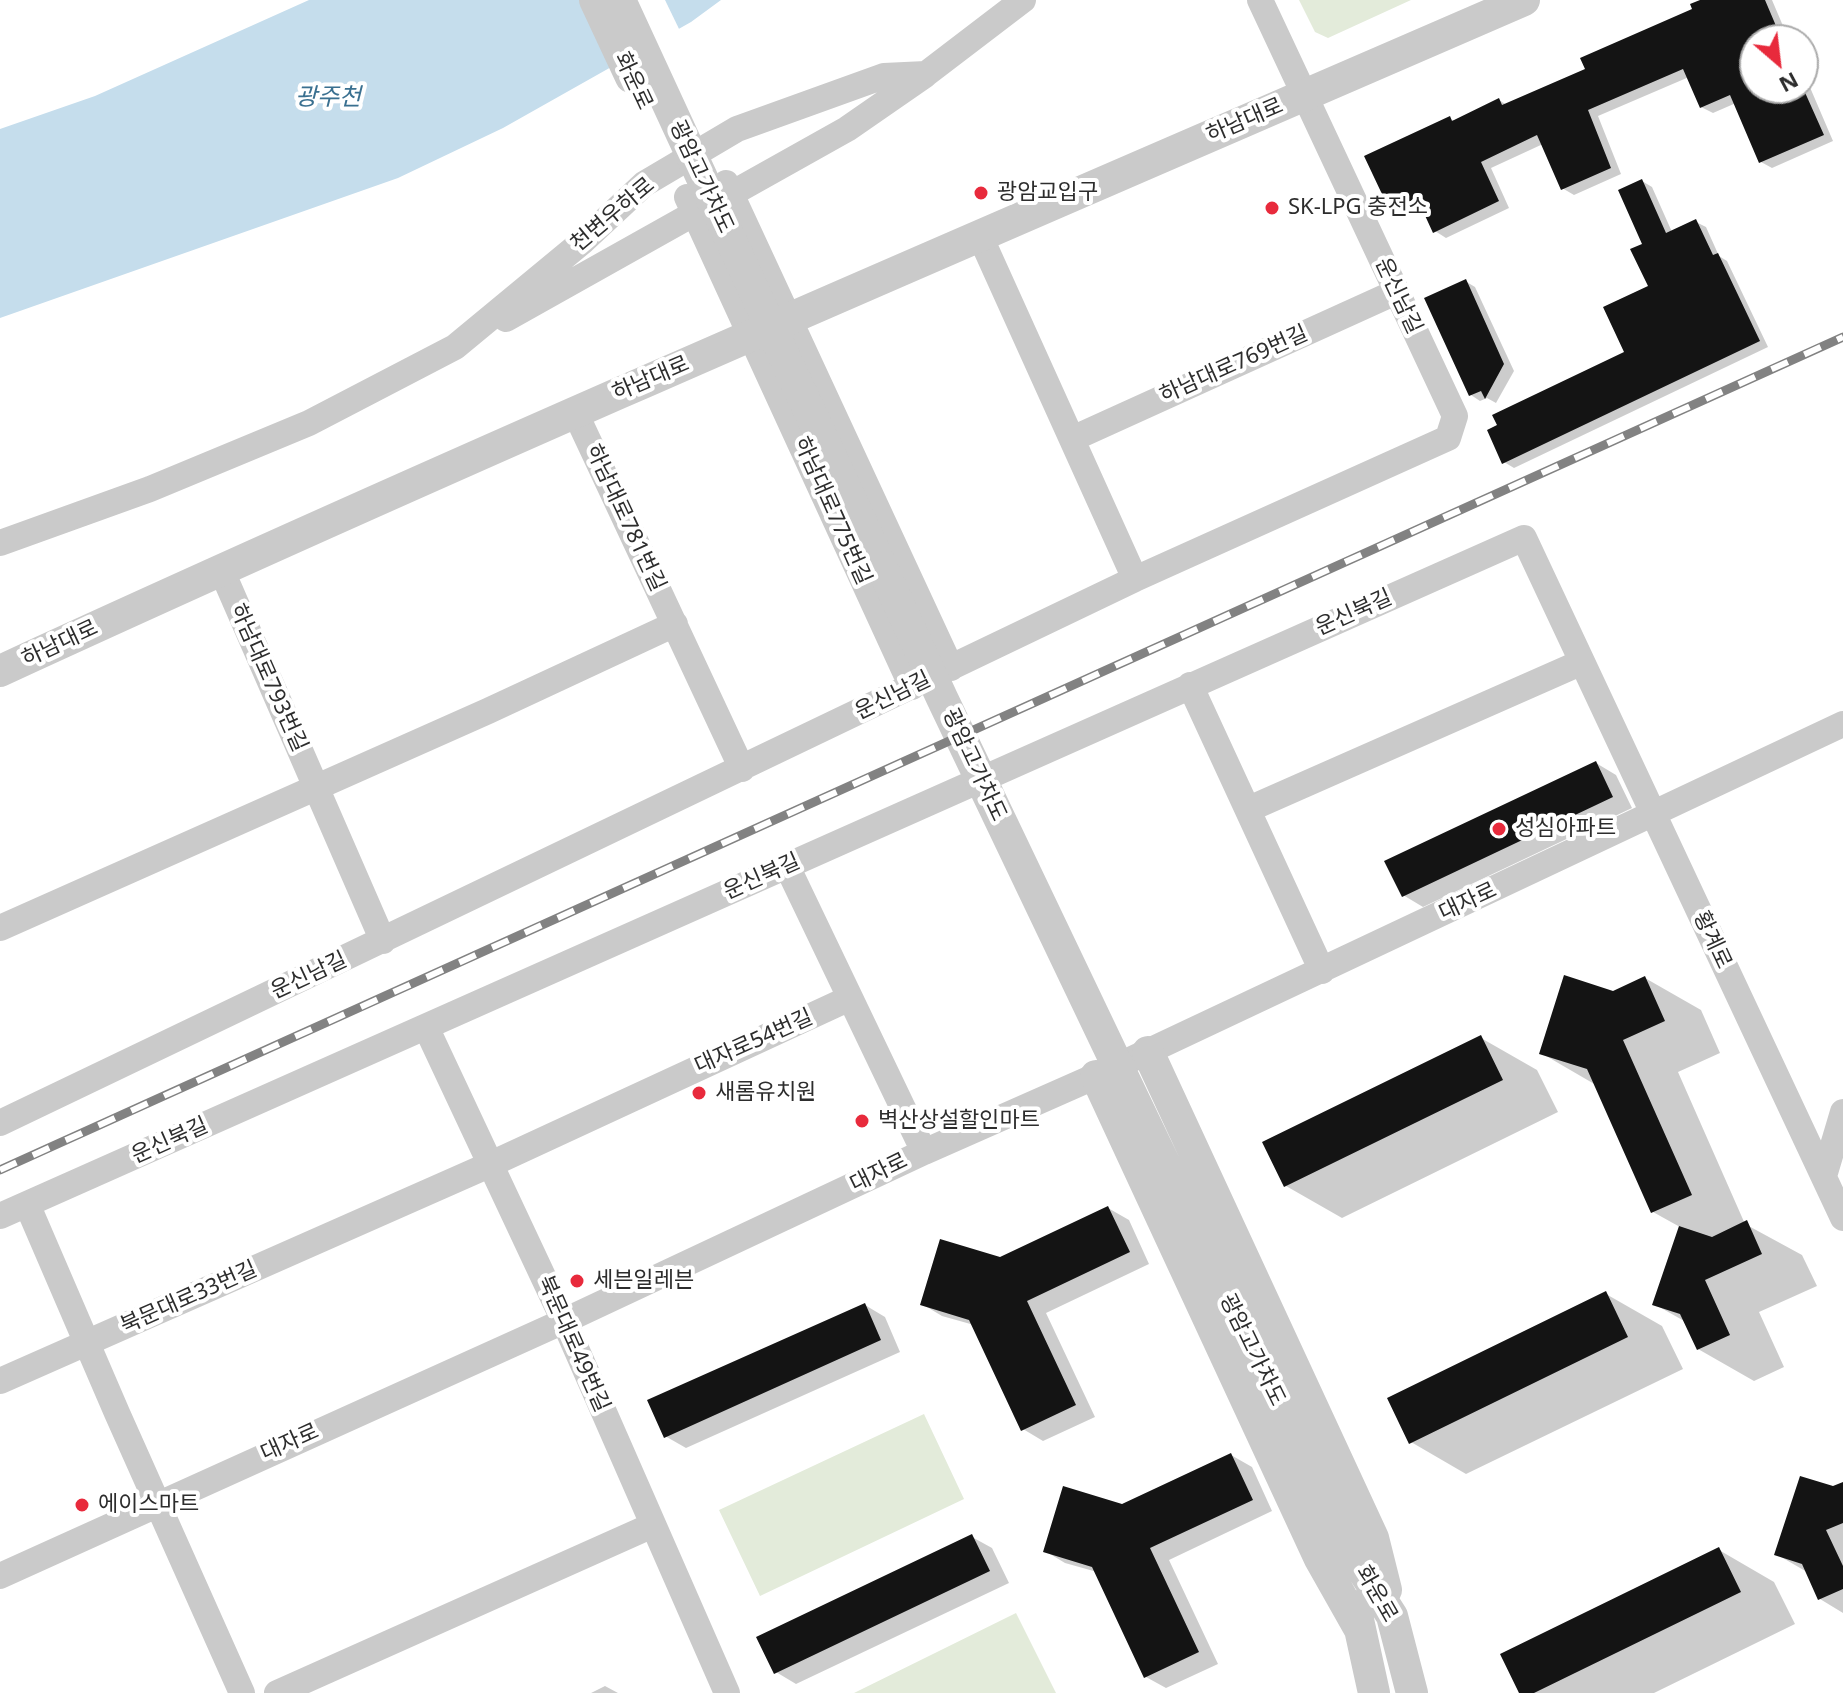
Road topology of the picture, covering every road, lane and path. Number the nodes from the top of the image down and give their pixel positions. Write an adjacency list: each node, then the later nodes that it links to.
1 (595, 0): 10 (street, 화운로)
2 (620, 0): 54 (street, 광암고가차도)
3 (643, 0): 9 (street, 화운로)
4 (1023, 0): 7 (street)
5 (1260, 0): 8 (street, 하남대로)
6 (1524, 0): 8 (street, 하남대로)
7 (926, 74): 9 (street); 15 (street, 천변우하로)
8 (1306, 95): 11 (street, 하남대로); 12 (street, 운신남길)
9 (728, 189): 13 (street, 화운로)
10 (691, 205): 14 (street, 화운로); 15 (street, 천변우하로)
11 (980, 236): 13 (street, 하남대로); 17 (street)
12 (1396, 292): 17 (street, 하남대로769번길); 21 (street, 운신남길)
13 (789, 319): 14 (street, 하남대로); 24 (street, 하남대로775번길)
14 (752, 336): 16 (street, 하남대로); 27 (street, 하남대로775번길)
15 (455, 347): 19 (street, 천변우하로)
16 (575, 412): 20 (street, 하남대로); 22 (street, 하남대로781번길)
17 (1072, 439): 21 (street)
18 (1524, 538): 23 (street, 황계로); 26 (street, 운신북길)
19 (0, 543)
20 (221, 569): 25 (street, 하남대로); 30 (street, 하남대로793번길)
21 (1135, 579): 24 (street, 운신남길)
22 (675, 624): 29 (street, 하남대로781번길); 30 (street)
23 (1580, 663): 31 (street); 32 (street, 황계로)
24 (951, 668): 27 (street, 운신남길)
25 (0, 671)
26 (1190, 685): 31 (street); 33 (street, 운신북길)
27 (912, 687): 29 (street, 운신남길)
28 (1843, 724): 32 (street, 대자로)
29 (742, 769): 35 (street, 운신남길)
30 (316, 787): 34 (street); 35 (street, 하남대로793번길)
31 (1249, 809): 36 (street)
32 (1652, 814): 36 (street, 대자로); 45 (street, 황계로)
33 (787, 866): 37 (street); 38 (street, 운신북길)
34 (0, 928)
35 (383, 941): 42 (street, 운신남길)
36 (1322, 971): 39 (street, 대자로)
37 (850, 998): 43 (street); 44 (street, 대자로54번길)
38 (426, 1027): 44 (street, 북문대로49번길); 46 (street, 운신북길)
39 (1148, 1052): 40 (street, 대자로); 56 (street)
40 (1096, 1076): 43 (street, 대자로); 57 (street)
41 (1843, 1112): 45 (street)
42 (0, 1123)
43 (924, 1152): 49 (street, 대자로)
44 (489, 1165): 49 (street, 북문대로49번길); 50 (street, 북문대로33번길)
45 (1824, 1176): 48 (street, 황계로)
46 (27, 1204): 47 (street, 운신북길); 50 (street)
47 (0, 1216)
48 (1843, 1218)
49 (564, 1321): 52 (street, 대자로); 53 (street, 북문대로49번길)
50 (86, 1343): 51 (street, 북문대로33번길); 52 (street)
51 (0, 1381)
52 (157, 1502): 55 (street, 대자로); 58 (street)
53 (653, 1525): 59 (street); 60 (street, 북문대로49번길)
54 (1341, 1535): 56 (street, 화운로); 57 (street, 화운로)
55 (0, 1576)
56 (1392, 1616): 62 (street, 화운로)
57 (1359, 1628): 61 (street, 화운로)
58 (242, 1693)
59 (277, 1693)
60 (727, 1693)
61 (1374, 1693)
62 (1412, 1693)

